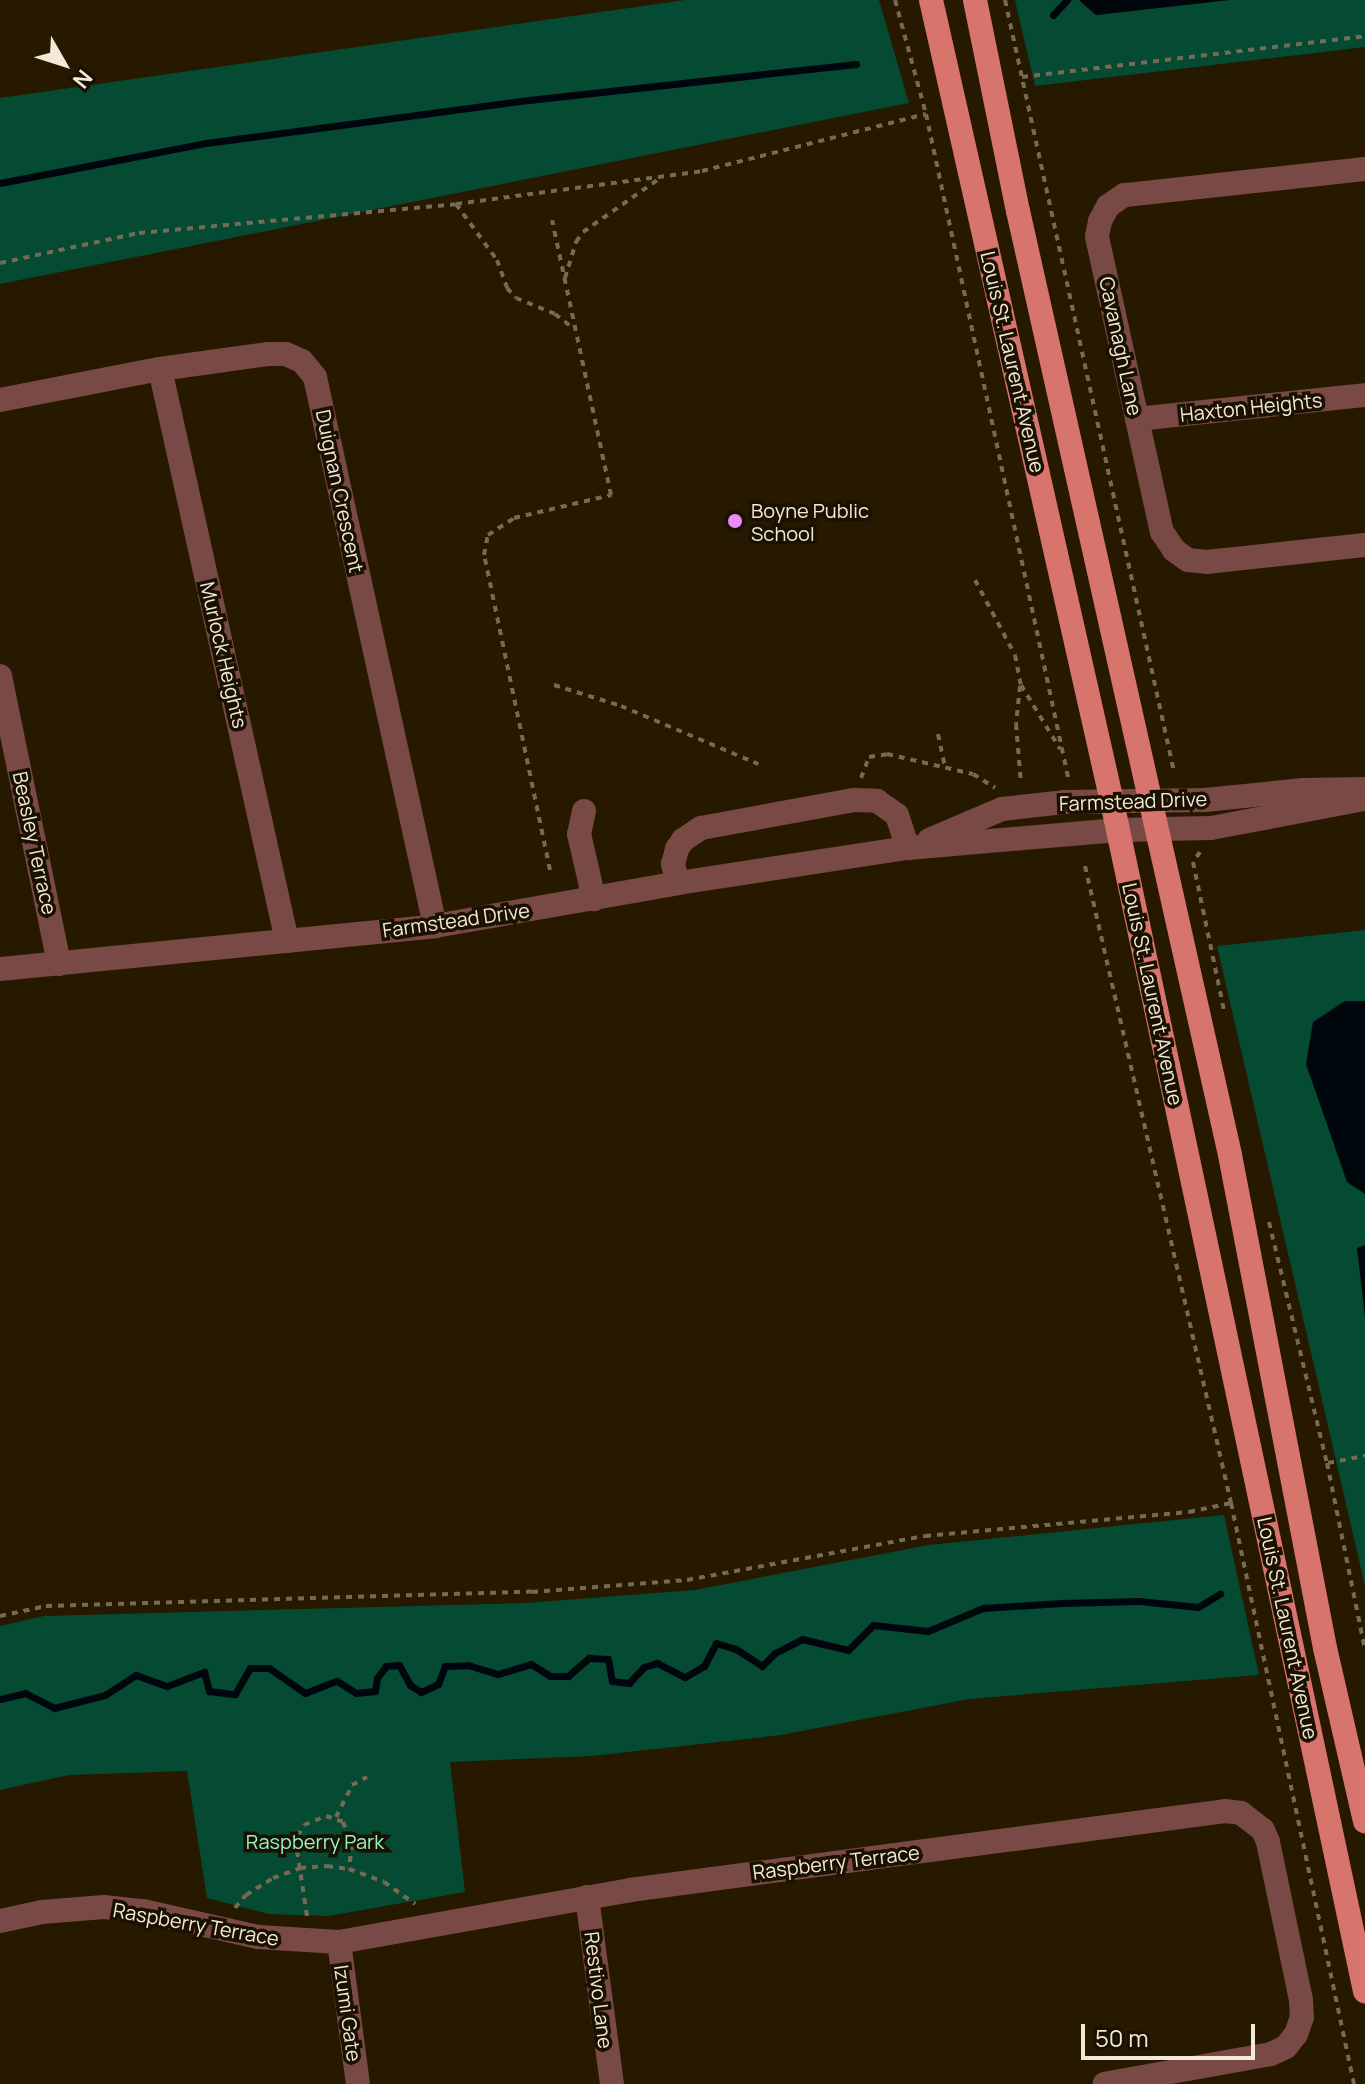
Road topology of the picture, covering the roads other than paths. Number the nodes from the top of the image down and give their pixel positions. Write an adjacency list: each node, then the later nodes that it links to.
1 (931, 0): 13 (main road, Louis St. Laurent Avenue)
2 (975, 0): 12 (main road, Louis St. Laurent Avenue)
3 (1365, 169): 7 (street, Cavanagh Lane)
4 (160, 369): 6 (street, Duignan Crescent); 20 (street, Duignan Crescent); 21 (street, Murlock Heights)
5 (1365, 395): 7 (street, Haxton Heights)
6 (0, 400)
7 (1137, 419): 8 (street, Cavanagh Lane)
8 (1365, 545)
9 (0, 676): 22 (street, Beasley Terrace)
10 (1365, 789): 12 (street, Farmstead Drive)
11 (1365, 799): 16 (street, Farmstead Drive)
12 (1149, 801): 13 (street, Farmstead Drive); 16 (main road, Louis St. Laurent Avenue)
13 (1112, 802): 15 (main road, Louis St. Laurent Avenue); 17 (street, Farmstead Drive)
14 (584, 811): 19 (street)
15 (1118, 830): 16 (street, Farmstead Drive); 17 (street, Farmstead Drive); 28 (main road, Louis St. Laurent Avenue)
16 (1155, 830): 24 (main road, Louis St. Laurent Avenue)
17 (908, 848): 18 (street, Farmstead Drive); 18 (street)
18 (678, 883): 19 (street, Farmstead Drive)
19 (594, 899): 20 (street, Farmstead Drive)
20 (435, 926): 21 (street, Farmstead Drive)
21 (287, 941): 22 (street, Farmstead Drive)
22 (59, 964): 23 (street, Farmstead Drive)
23 (0, 969)
24 (1365, 1821)
25 (587, 1897): 27 (street, Raspberry Terrace); 30 (street, Restivo Lane); 31 (street, Raspberry Terrace)
26 (0, 1921): 27 (street, Raspberry Terrace)
27 (339, 1942): 29 (street, Izumi Gate)
28 (1365, 1991)
29 (358, 2084)
30 (612, 2084)
31 (1105, 2084)

